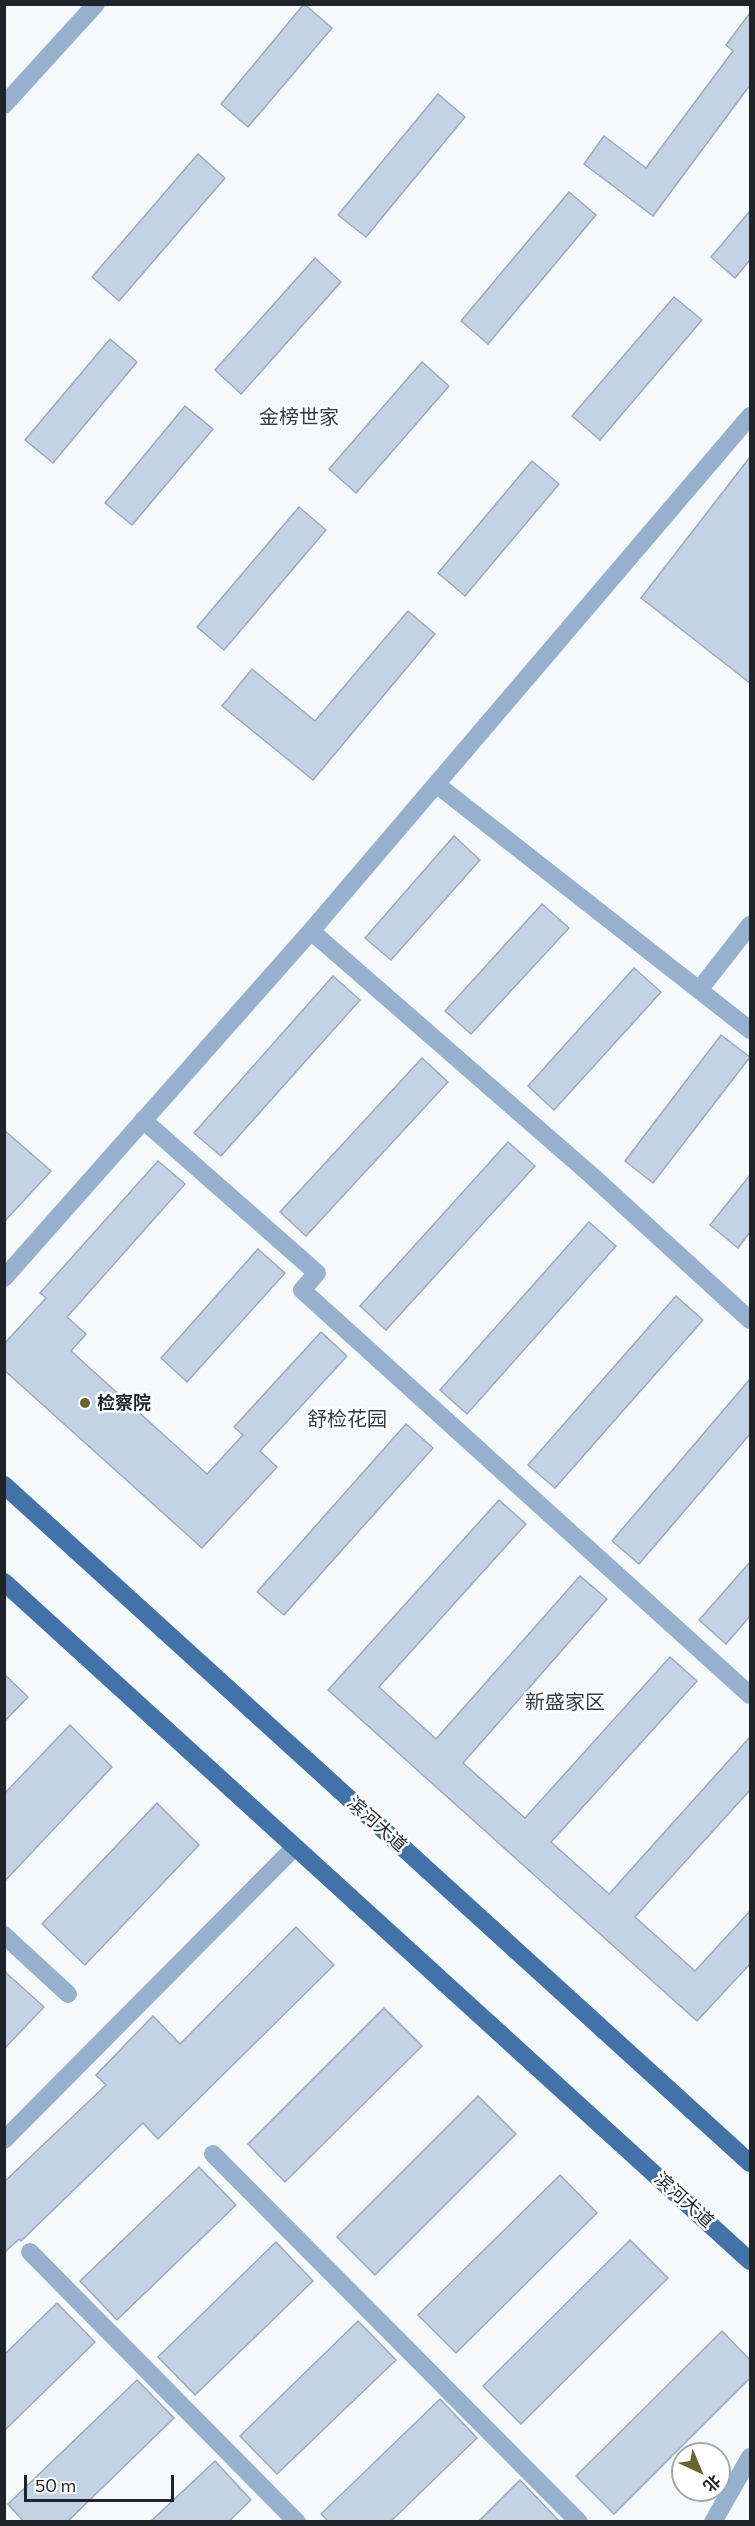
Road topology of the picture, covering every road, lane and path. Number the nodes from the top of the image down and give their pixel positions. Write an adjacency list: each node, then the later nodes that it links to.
1 (96, 4): 2 (street)
2 (4, 105)
3 (750, 416): 4 (street)
4 (436, 784): 6 (street); 7 (street)
5 (750, 925): 7 (street)
6 (311, 931): 9 (street); 11 (street)
7 (699, 990): 8 (street)
8 (750, 1030)
9 (143, 1120): 10 (street); 14 (street)
10 (4, 1278)
11 (750, 1320)
12 (4, 1485): 20 (main road, 滨河大道)
13 (4, 1582): 15 (main road, 滨河大道)
14 (750, 1695)
15 (296, 1847): 18 (street); 22 (main road, 滨河大道)
16 (4, 1935): 17 (street)
17 (68, 1994)
18 (4, 2139)
19 (213, 2154): 25 (street)
20 (750, 2163)
21 (30, 2252): 24 (street)
22 (750, 2261)
23 (750, 2457): 26 (street)
24 (297, 2522)
25 (579, 2522)
26 (713, 2522)

